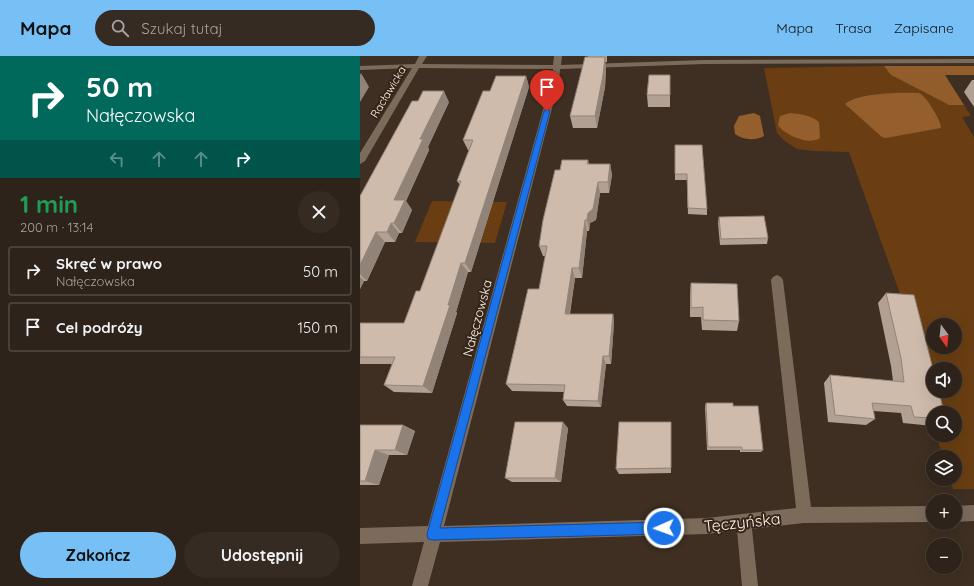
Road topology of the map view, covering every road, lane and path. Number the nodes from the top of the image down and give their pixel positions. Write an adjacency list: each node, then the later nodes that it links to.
1 (423, 56): 6 (street, Racławicka)
2 (704, 59): 3 (street); 4 (street)
3 (848, 59): 5 (street)
4 (558, 61): 6 (street); 15 (street, Nałęczowska)
5 (974, 61)
6 (417, 66): 7 (street); 8 (street, Racławicka)
7 (360, 68)
8 (360, 161)
9 (777, 280): 13 (street)
10 (974, 513): 12 (street)
11 (926, 514): 13 (street, Tęczyńska)
12 (962, 514)
13 (804, 515): 14 (street, Tęczyńska)
14 (744, 522): 15 (street, Tęczyńska); 18 (street)
15 (433, 534): 16 (street, Tęczyńska); 17 (street, Nałęczowska)
16 (360, 536)
17 (420, 586)
18 (750, 586)

